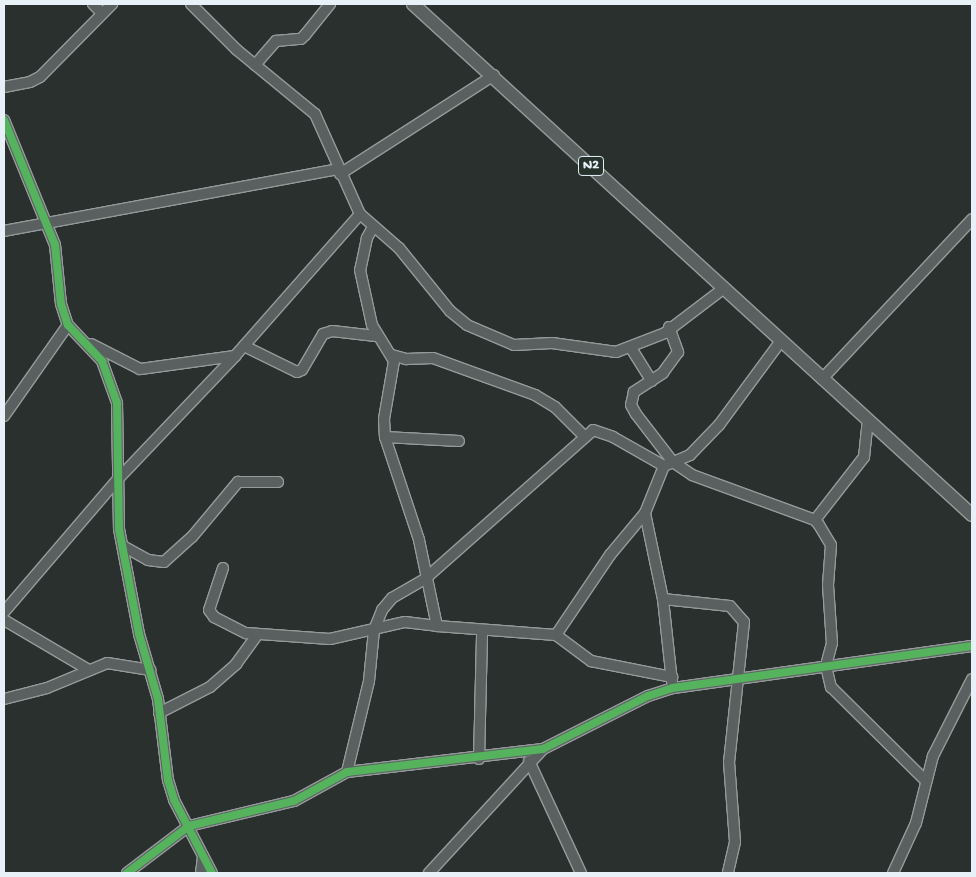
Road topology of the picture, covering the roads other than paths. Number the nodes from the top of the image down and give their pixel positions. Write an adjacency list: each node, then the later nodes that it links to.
1 (93, 4): 6 (street)
2 (112, 4): 6 (street)
3 (191, 4): 7 (street)
4 (330, 4): 7 (street)
5 (413, 4): 8 (main road, N2)
6 (102, 13): 9 (street)
7 (256, 65): 11 (street)
8 (494, 75): 11 (street); 17 (main road, N2)
9 (4, 87)
10 (5, 124): 14 (street)
11 (339, 172): 12 (street); 14 (street)
12 (360, 214): 15 (street); 23 (street)
13 (972, 219): 27 (street)
14 (47, 223): 16 (street); 18 (street)
15 (373, 227): 20 (street); 24 (street)
16 (4, 231)
17 (724, 288): 19 (street); 21 (main road, N2)
18 (68, 325): 22 (street); 29 (street)
19 (669, 327): 24 (street); 28 (street)
20 (376, 336): 23 (street); 25 (street)
21 (781, 341): 27 (main road, N2); 34 (street)
22 (88, 342): 26 (street); 35 (street)
23 (244, 346): 26 (street)
24 (631, 348): 28 (street)
25 (392, 355): 31 (street); 32 (street)
26 (235, 356): 35 (street)
27 (822, 379): 30 (main road, N2)
28 (652, 381): 34 (street)
29 (4, 416)
30 (868, 420): 38 (main road, N2); 39 (street)
31 (584, 436): 34 (street); 42 (street)
32 (386, 437): 33 (street); 42 (street)
33 (459, 441)
34 (668, 464): 37 (street); 39 (street)
35 (119, 478): 40 (street); 44 (street)
36 (278, 482): 40 (street)
37 (645, 513): 43 (street); 50 (street)
38 (972, 514)
39 (815, 520): 52 (street)
40 (123, 546): 54 (street)
41 (223, 568): 49 (street)
42 (426, 578): 46 (street); 47 (street)
43 (663, 599): 56 (street); 57 (street)
44 (5, 607)
45 (4, 620): 53 (street)
46 (437, 626): 47 (street); 48 (street)
47 (374, 630): 49 (street); 63 (street)
48 (482, 632): 50 (street); 61 (street)
49 (256, 636): 59 (street)
50 (556, 636): 57 (street)
51 (972, 646): 52 (street)
52 (826, 666): 56 (street); 64 (street)
53 (89, 670): 54 (street); 58 (street)
54 (150, 670): 59 (street)
55 (972, 679): 64 (street)
56 (738, 680): 57 (street); 72 (street)
57 (672, 683): 60 (street)
58 (4, 700)
59 (160, 713): 65 (street)
60 (543, 749): 61 (street); 62 (street)
61 (479, 759): 63 (street)
62 (529, 761): 70 (street); 71 (street)
63 (347, 772): 65 (street)
64 (926, 781): 73 (street)
65 (189, 826): 66 (street); 67 (street)
66 (202, 856): 68 (street); 69 (street)
67 (127, 873)
68 (201, 873)
69 (212, 873)
70 (429, 873)
71 (581, 873)
72 (728, 873)
73 (893, 873)

